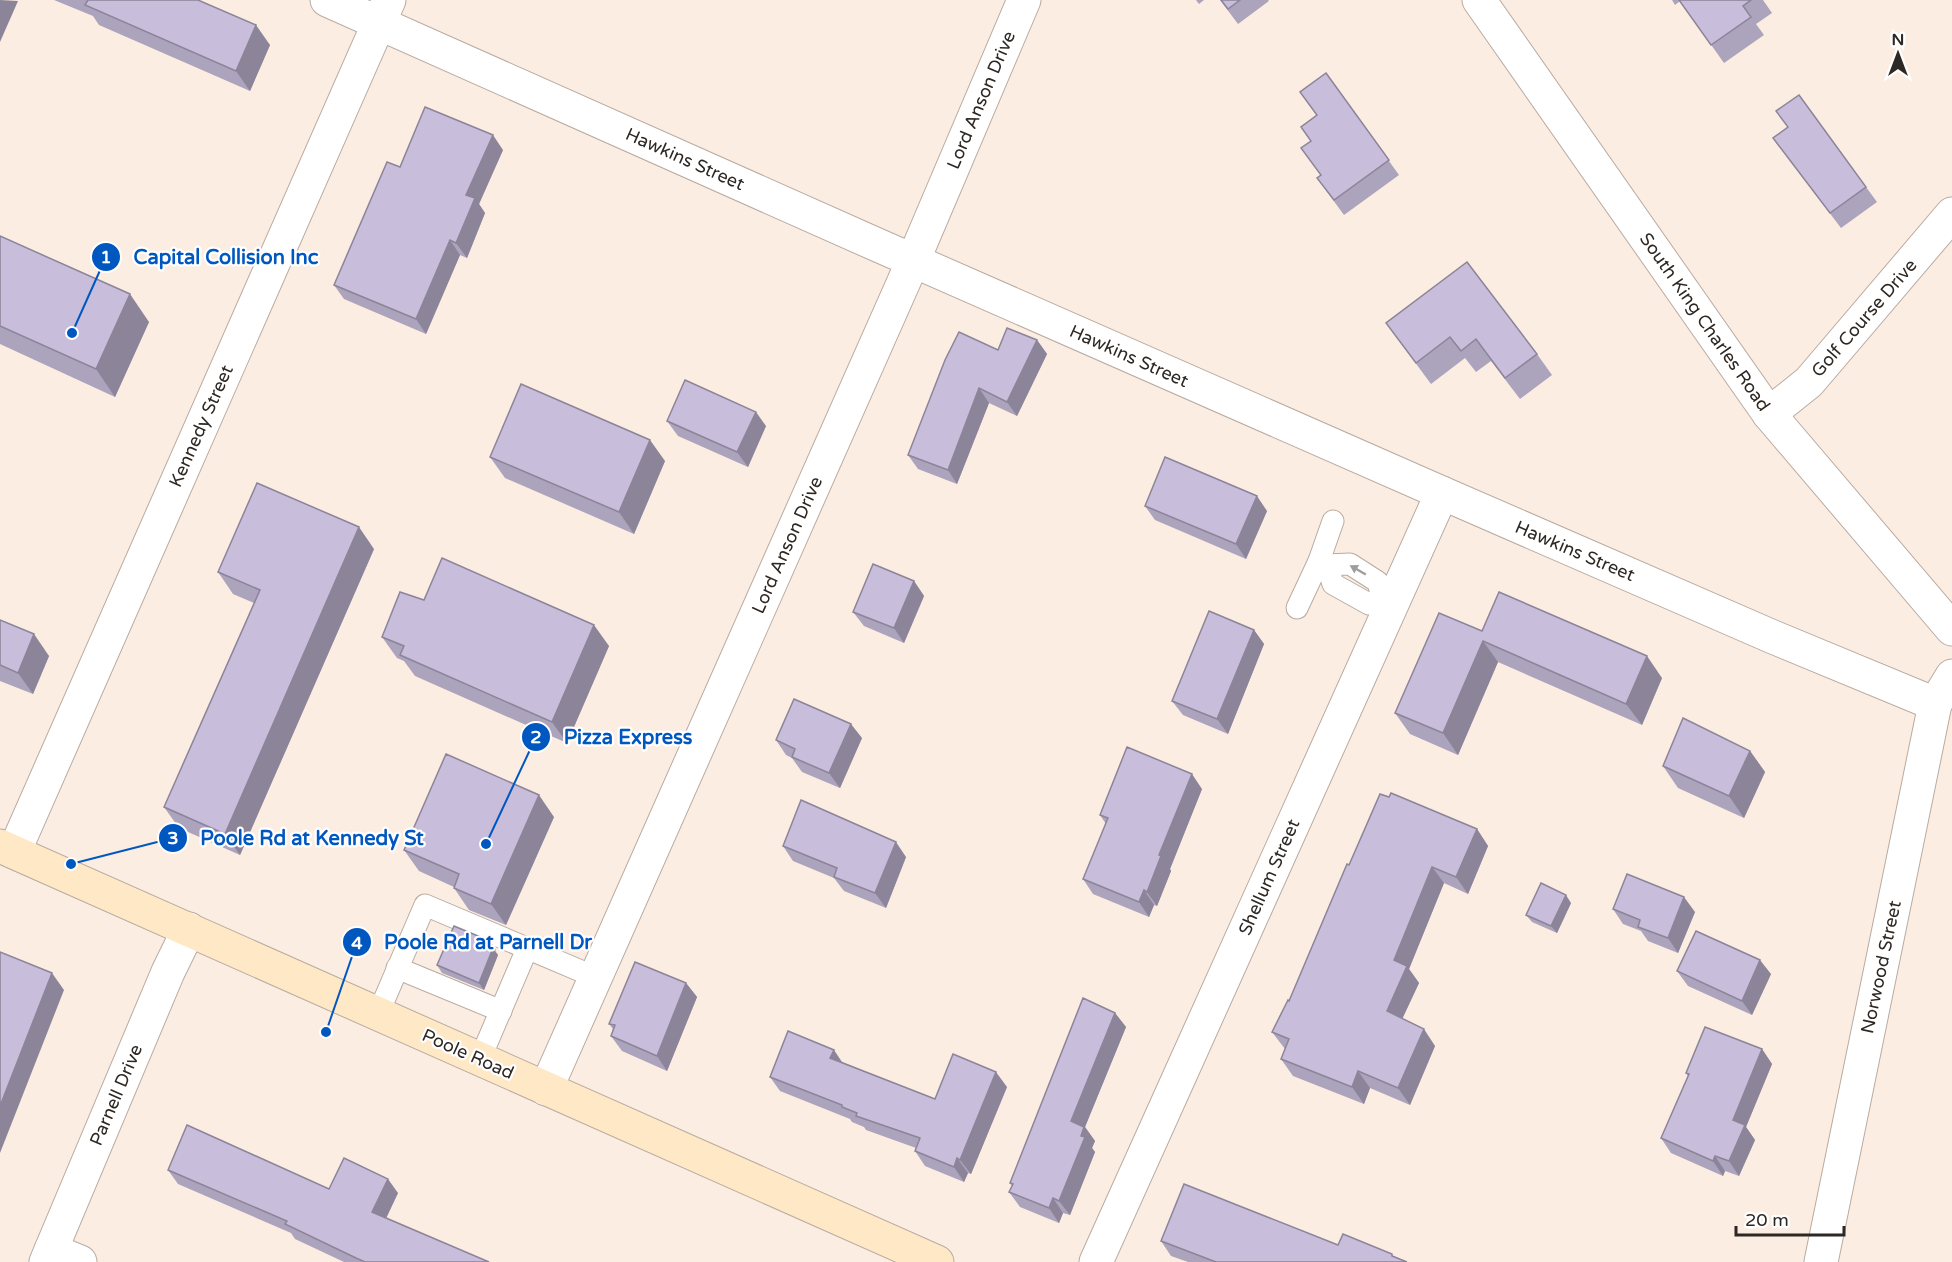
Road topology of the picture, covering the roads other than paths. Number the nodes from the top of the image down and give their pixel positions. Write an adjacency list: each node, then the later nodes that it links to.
1 (327, 0): 4 (street, Hawkins Street)
2 (1024, 0): 6 (street, Lord Anson Drive)
3 (1479, 0): 7 (street, South King Charles Road)
4 (384, 11): 6 (street, Hawkins Street); 16 (street, Kennedy Street)
5 (1952, 214): 7 (street, Golf Course Drive)
6 (913, 261): 8 (street, Hawkins Street); 20 (street, Lord Anson Drive)
7 (1769, 414): 13 (street, South King Charles Road)
8 (1442, 493): 11 (street, Shellum Street); 15 (street, Hawkins Street)
9 (1333, 521): 10 (lane)
10 (1323, 563): 11 (lane); 12 (lane)
11 (1387, 601): 27 (street, Shellum Street)
12 (1298, 608)
13 (1952, 629)
14 (1952, 675): 15 (street, Norwood Street)
15 (1935, 704): 28 (street, Norwood Street)
16 (7, 849): 17 (main road, Poole Road)
17 (189, 929): 22 (main road, Poole Road); 25 (street, Parnell Drive)
18 (527, 949): 19 (lane); 20 (lane); 21 (lane)
19 (397, 968): 21 (lane); 22 (lane)
20 (595, 977): 24 (street, Lord Anson Drive)
21 (501, 1011): 23 (lane)
22 (378, 1014): 23 (main road, Poole Road)
23 (480, 1059): 24 (main road, Poole Road)
24 (546, 1089): 26 (main road, Poole Road)
25 (59, 1258)
26 (937, 1262)
27 (1096, 1262)
28 (1821, 1262)

